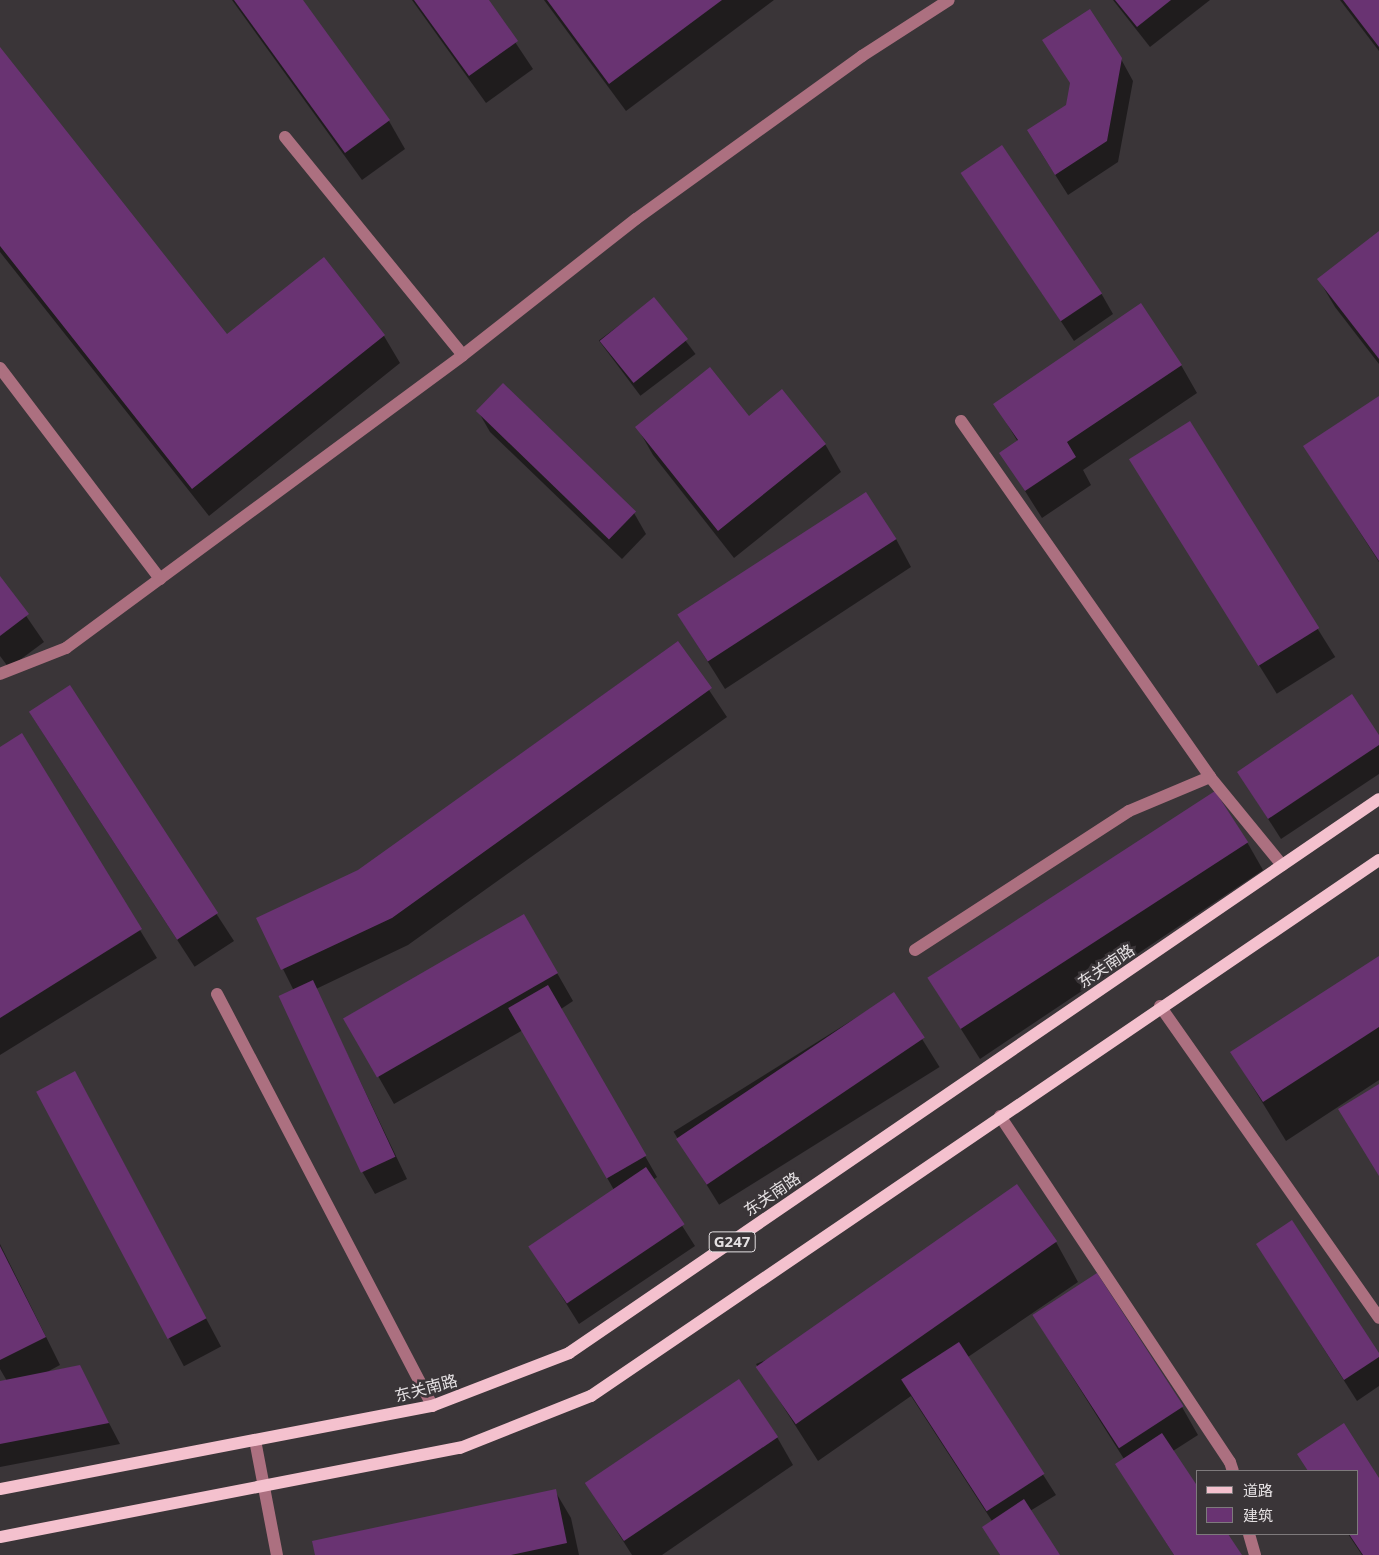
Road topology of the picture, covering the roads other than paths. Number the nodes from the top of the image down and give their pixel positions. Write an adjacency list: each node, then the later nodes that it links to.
1 (949, 0): 3 (street)
2 (285, 136): 3 (street)
3 (463, 355): 6 (street)
4 (0, 368): 6 (street)
5 (961, 421): 8 (street)
6 (160, 579): 7 (street)
7 (0, 674)
8 (1210, 777): 11 (street); 12 (street)
9 (1379, 799): 11 (main road, 东关南路 / G247)
10 (1379, 860): 14 (main road, G247)
11 (1282, 865): 17 (main road, 东关南路 / G247)
12 (915, 950)
13 (217, 994): 17 (street)
14 (1160, 1006): 15 (main road, G247); 16 (street)
15 (1000, 1116): 19 (street); 20 (main road, G247)
16 (1379, 1318)
17 (432, 1406): 18 (main road, 东关南路 / G247)
18 (255, 1440): 20 (street); 21 (main road, 东关南路 / G247)
19 (1233, 1470)
20 (263, 1486): 23 (main road, G247); 24 (street)
21 (0, 1489)
22 (1248, 1535): 25 (street)
23 (0, 1537)
24 (277, 1555)
25 (1255, 1555)

